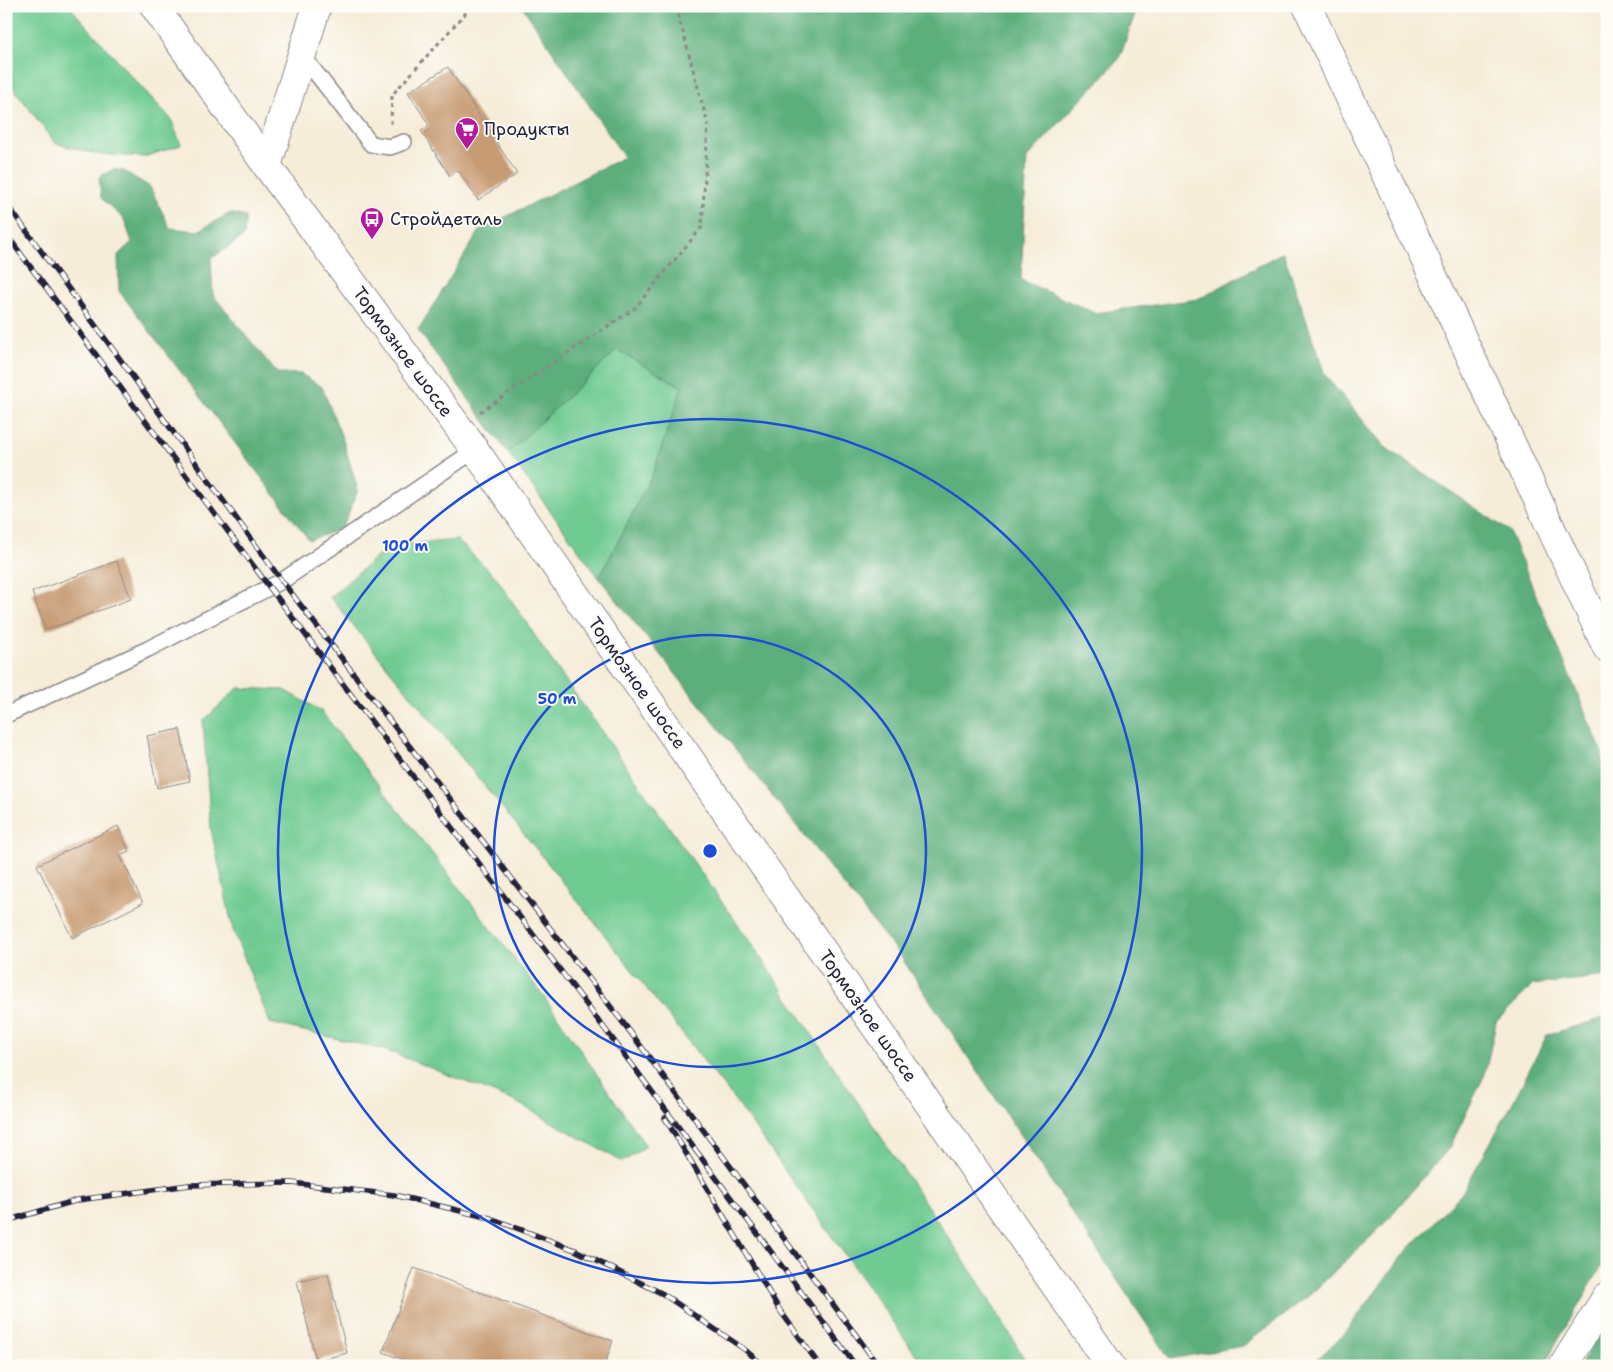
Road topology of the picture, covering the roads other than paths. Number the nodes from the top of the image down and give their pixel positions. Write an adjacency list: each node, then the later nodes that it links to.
1 (154, 6): 6 (street, Тормозное шоссе)
2 (317, 6): 4 (street)
3 (1307, 6): 8 (street)
4 (302, 55): 5 (lane); 6 (street)
5 (397, 144)
6 (267, 166): 7 (street, Тормозное шоссе)
7 (476, 450): 9 (lane); 11 (street, Тормозное шоссе)
8 (1607, 648)
9 (6, 714)
10 (1607, 1296): 12 (street)
11 (1111, 1366)
12 (1563, 1366)

